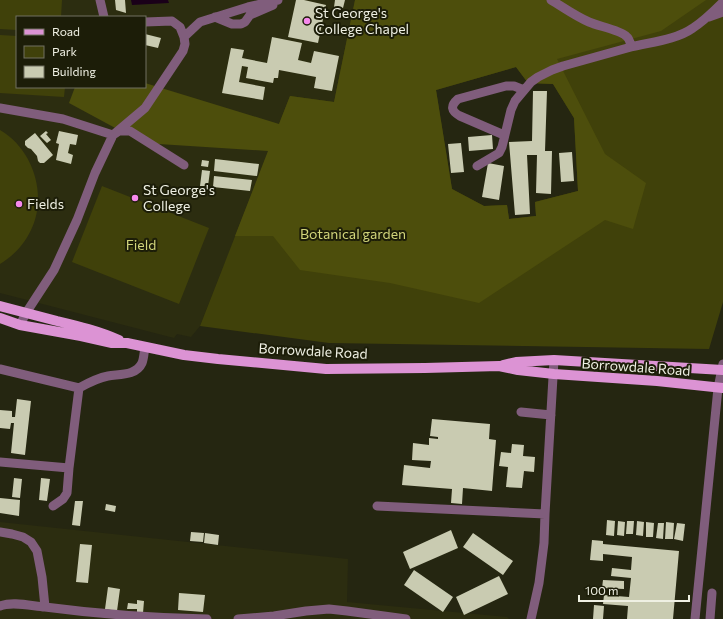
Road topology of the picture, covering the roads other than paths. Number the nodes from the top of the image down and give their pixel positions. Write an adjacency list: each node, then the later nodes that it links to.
1 (100, 0): 7 (street)
2 (279, 0): 5 (street)
3 (551, 0): 12 (street)
4 (723, 2): 9 (street)
5 (249, 11): 8 (street); 8 (street)
6 (723, 12): 9 (street)
7 (104, 16)
8 (214, 17): 11 (street)
9 (707, 17): 12 (street)
10 (146, 22): 11 (street)
11 (184, 37): 15 (street)
12 (631, 47): 13 (street)
13 (524, 90): 16 (street); 16 (street)
14 (0, 108): 15 (street)
15 (113, 135): 17 (street); 20 (street)
16 (504, 135): 18 (street)
17 (184, 165)
18 (477, 166)
19 (0, 306): 20 (main road, Borrowdale Road)
20 (26, 313): 22 (street); 23 (main road, Borrowdale Road)
21 (0, 318): 22 (main road, Borrowdale Road)
22 (20, 324): 23 (main road, Borrowdale Road)
23 (127, 343): 24 (main road, Borrowdale Road)
24 (145, 347): 26 (main road, Borrowdale Road); 30 (street)
25 (554, 360): 26 (main road, Borrowdale Road); 27 (main road, Borrowdale Road); 29 (street)
26 (499, 366): 29 (main road, Borrowdale Road)
27 (722, 368): 31 (street)
28 (0, 369): 30 (street)
29 (554, 374): 31 (main road, Borrowdale Road); 33 (street)
30 (79, 388): 35 (street)
31 (721, 388): 49 (street)
32 (521, 412): 33 (street)
33 (551, 415): 38 (street)
34 (0, 462): 35 (street)
35 (69, 468): 36 (street)
36 (53, 506)
37 (377, 506): 38 (street)
38 (545, 514): 48 (street)
39 (0, 532): 42 (street)
40 (712, 593): 50 (street)
41 (0, 606): 42 (street)
42 (45, 607): 44 (street)
43 (306, 615): 46 (street); 47 (street)
44 (172, 619): 45 (street)
45 (207, 619)
46 (238, 619)
47 (406, 619)
48 (532, 619)
49 (695, 619)
50 (710, 619)

